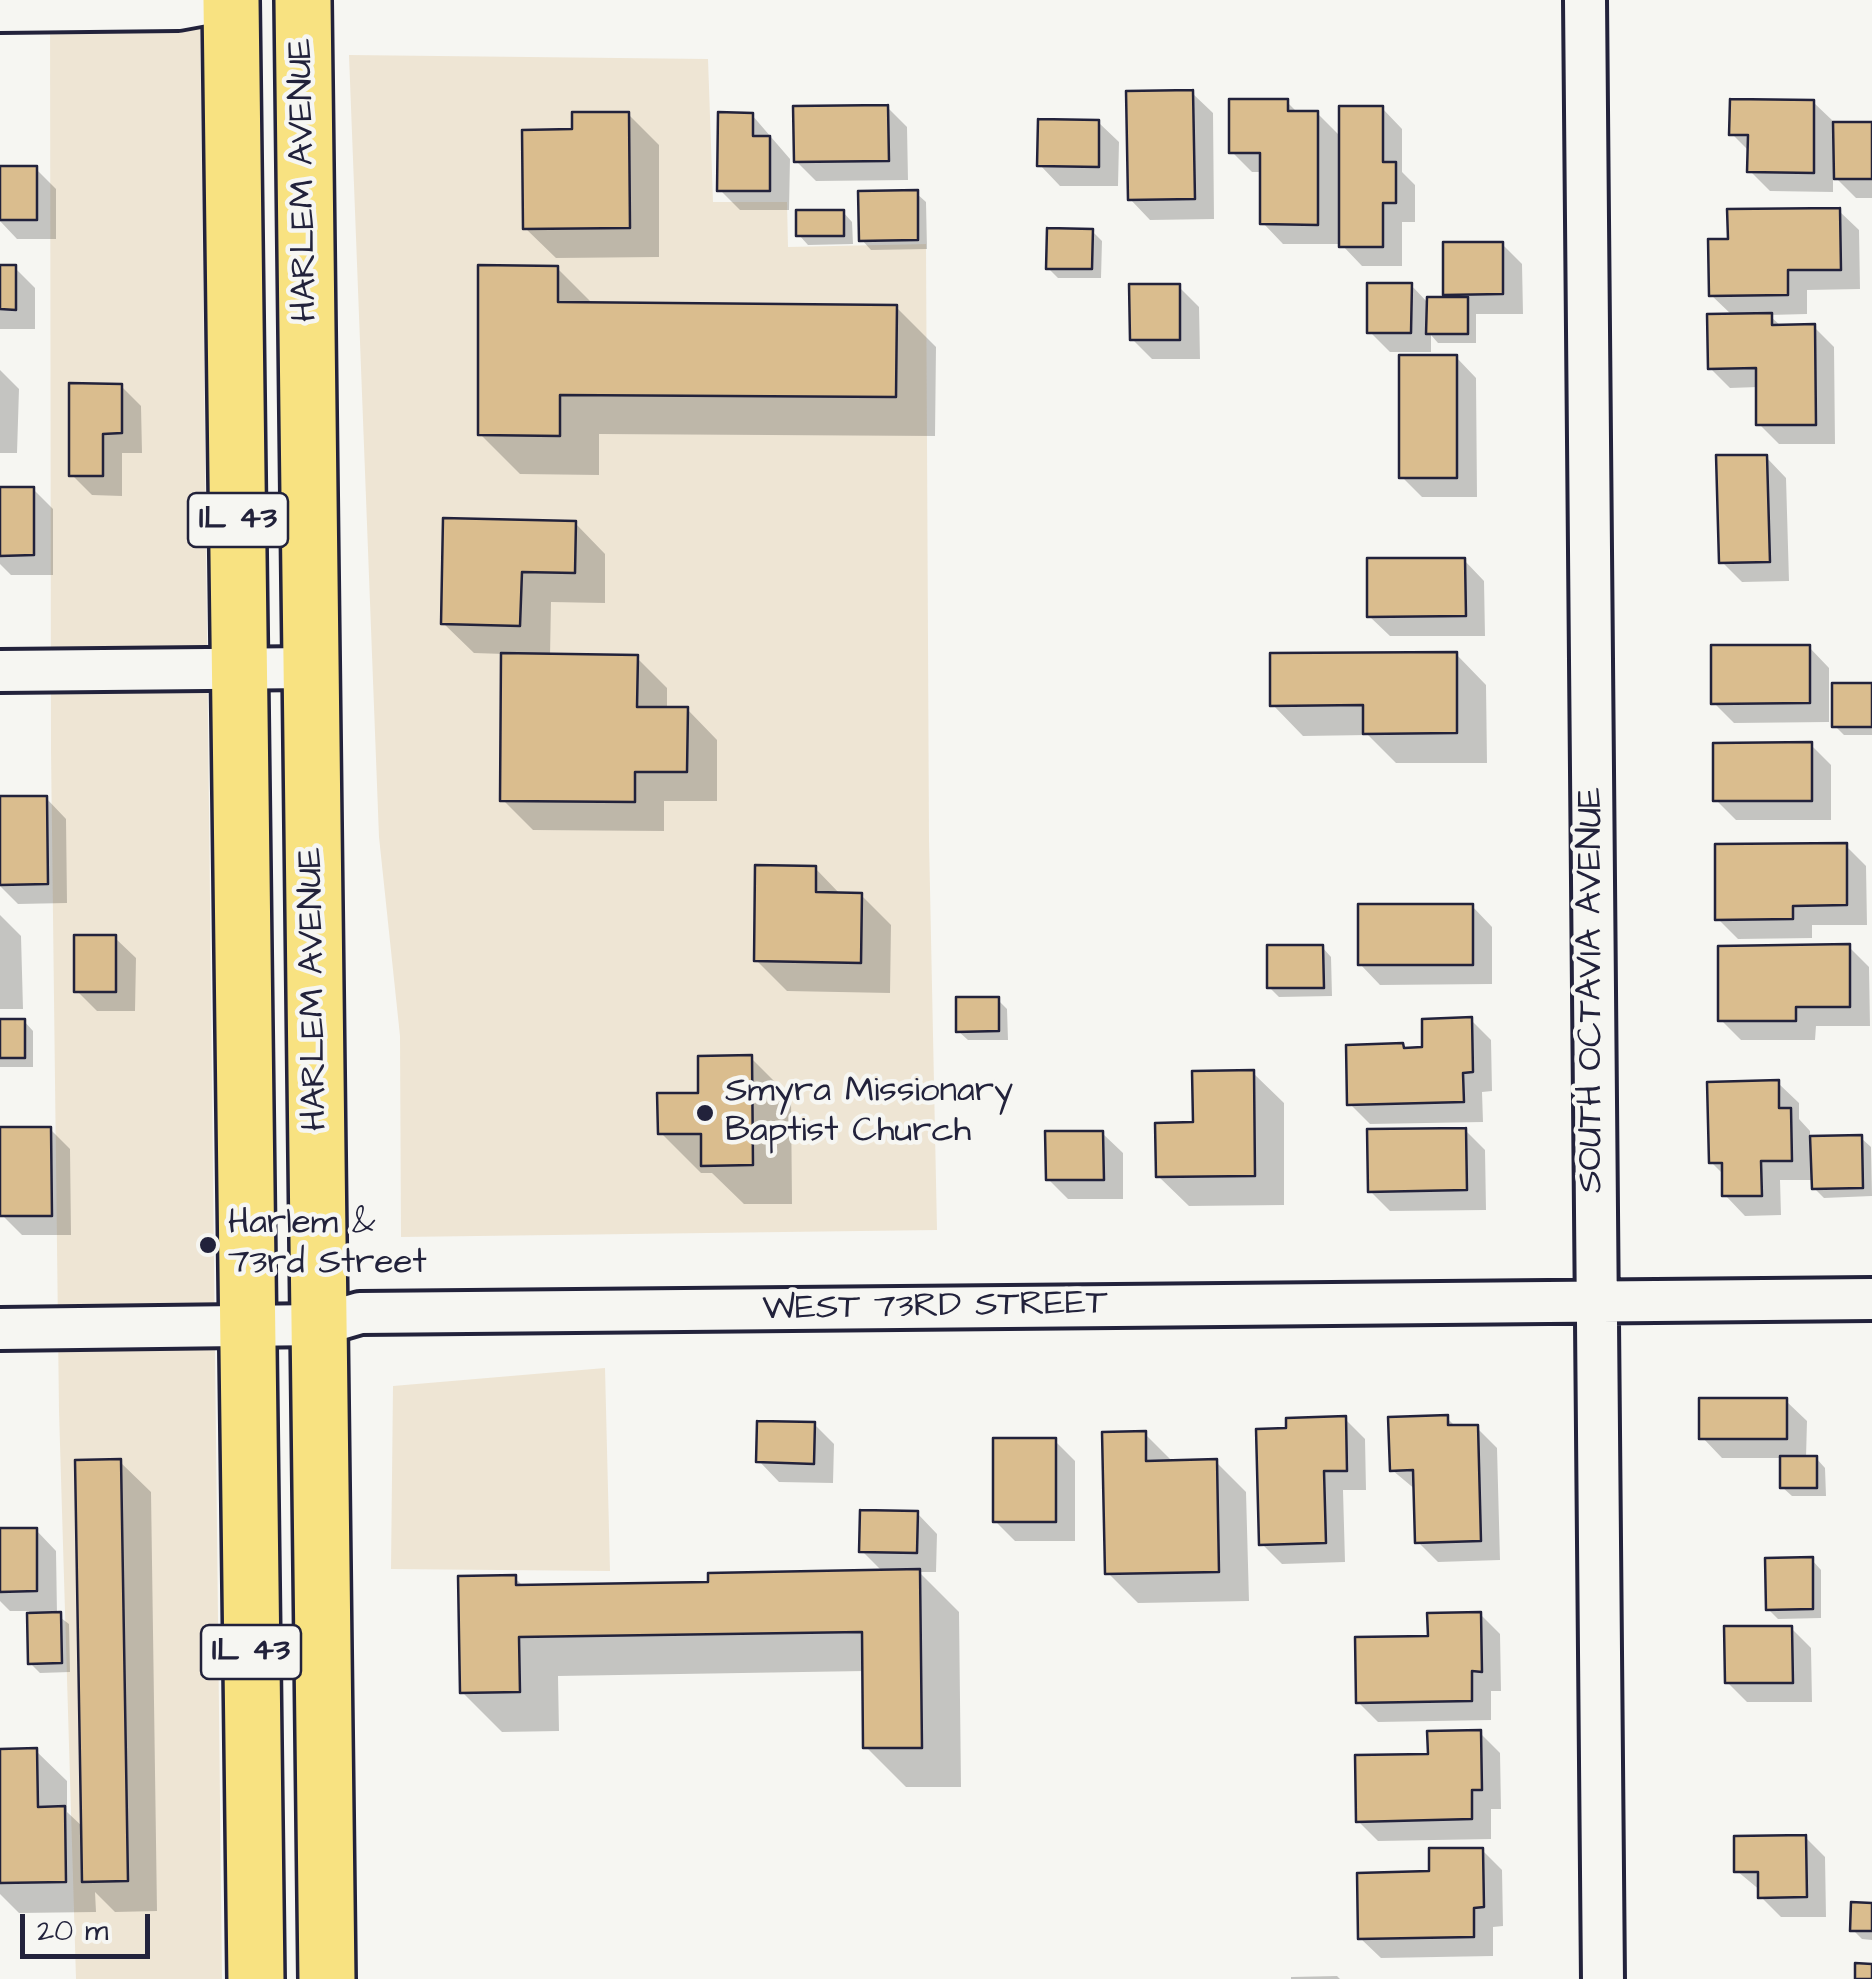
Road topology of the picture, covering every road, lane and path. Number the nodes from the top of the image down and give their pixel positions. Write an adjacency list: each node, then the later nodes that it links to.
1 (229, 0): 4 (street); 6 (main road, HARLEM AVENUE / IL 43)
2 (303, 0): 5 (main road, HARLEM AVENUE / IL 43)
3 (1585, 0): 9 (street, SOUTH OCTAVIA AVENUE)
4 (0, 11)
5 (311, 668): 6 (street); 10 (main road, HARLEM AVENUE / IL 43)
6 (239, 669): 7 (street); 11 (main road, HARLEM AVENUE / IL 43)
7 (0, 671)
8 (1872, 1299): 9 (street, WEST 73RD STREET)
9 (1596, 1302): 10 (street, WEST 73RD STREET); 15 (street, SOUTH OCTAVIA AVENUE)
10 (319, 1325): 11 (street, WEST 73RD STREET); 14 (main road, HARLEM AVENUE / IL 43)
11 (247, 1326): 12 (street, WEST 73RD STREET); 13 (main road, HARLEM AVENUE / IL 43)
12 (0, 1329)
13 (256, 1979)
14 (327, 1979)
15 (1602, 1979)

